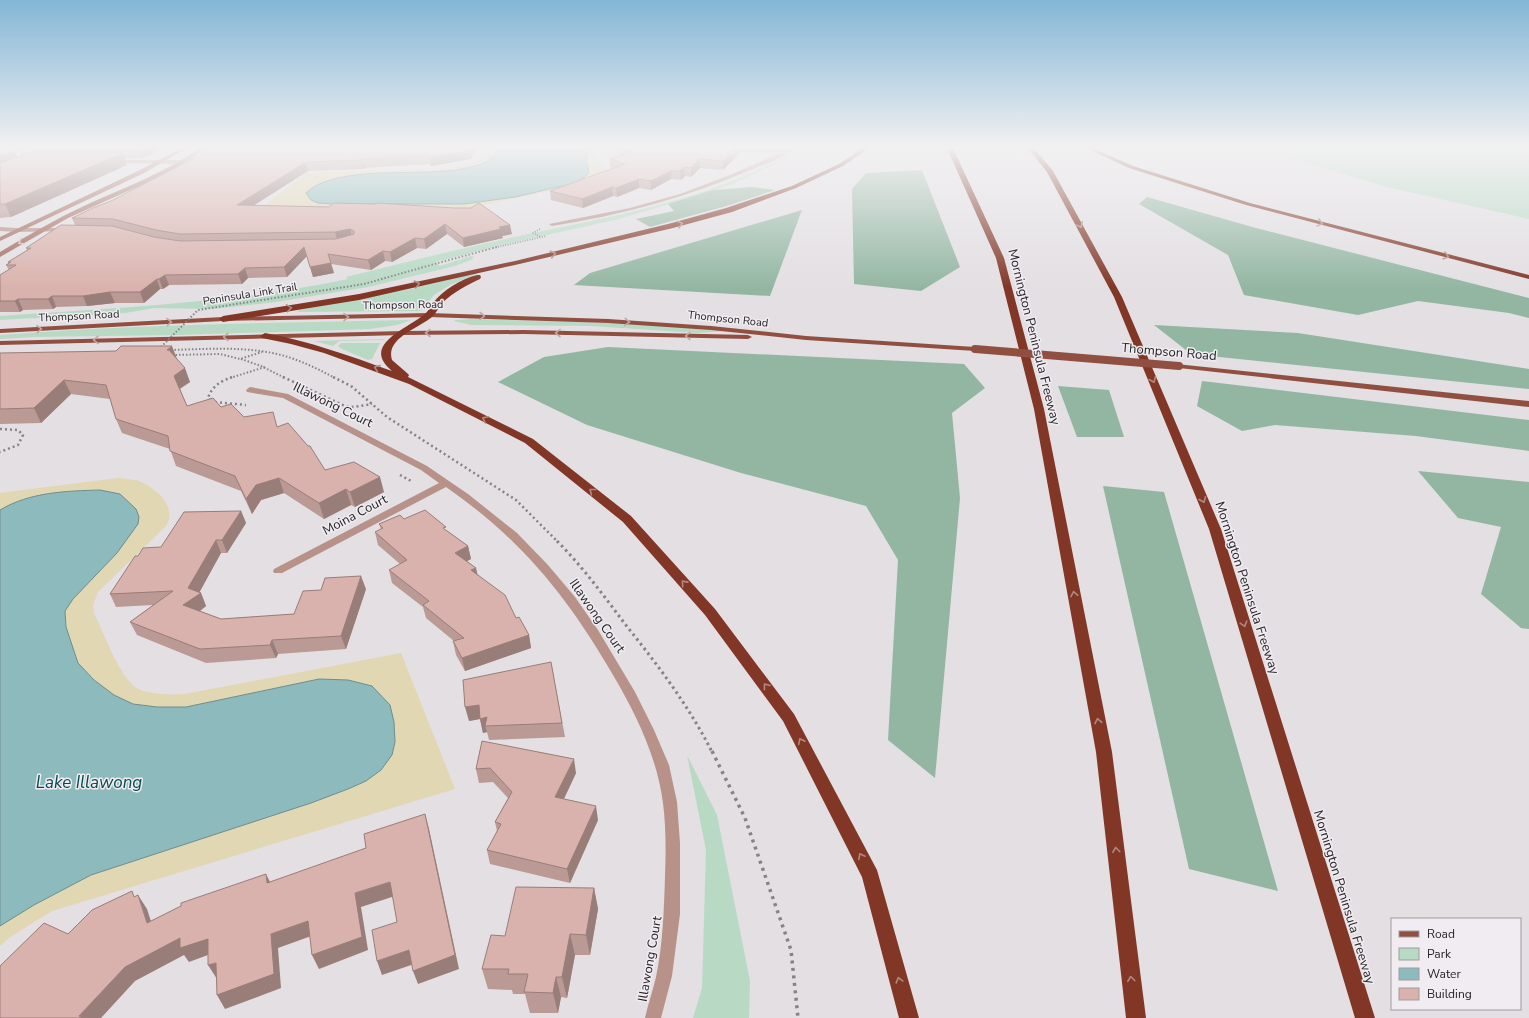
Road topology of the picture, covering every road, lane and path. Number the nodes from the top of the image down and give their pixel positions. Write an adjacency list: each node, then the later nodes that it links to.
1 (96, 194): 10 (main road)
2 (119, 194): 11 (main road)
3 (685, 194): 8 (street)
4 (776, 194): 16 (highway, one-way to 4)
5 (971, 194): 41 (highway, Mornington Peninsula Freeway, one-way to 5)
6 (1062, 194): 42 (highway, Mornington Peninsula Freeway, one-way to 42)
7 (1215, 194): 17 (highway, one-way to 17)
8 (552, 224)
9 (0, 229): 10 (lane)
10 (17, 230): 11 (street); 13 (main road)
11 (42, 230): 12 (street); 14 (main road, one-way to 14)
12 (73, 230)
13 (0, 239)
14 (0, 255)
15 (438, 263): 28 (path, Peninsula Link Trail, bridge)
16 (515, 263): 18 (highway); 19 (highway, one-way to 16)
17 (1529, 278)
18 (429, 315): 19 (main road, Thompson Road, one-way to 18); 21 (highway); 23 (main road, Thompson Road, one-way to 23)
19 (223, 319): 20 (main road, Thompson Road, one-way to 19)
20 (0, 331)
21 (403, 333): 22 (main road, Thompson Road); 23 (main road, Thompson Road, one-way to 21); 27 (highway)
22 (265, 336): 24 (main road, Thompson Road, one-way to 24); 27 (highway, one-way to 22)
23 (806, 338): 31 (main road, Thompson Road, bridge)
24 (0, 343)
25 (240, 359): 26 (path)
26 (265, 368): 30 (path); 32 (path)
27 (413, 382): 40 (highway, one-way to 27)
28 (351, 386)
29 (250, 390): 36 (street, Illawong Court)
30 (372, 404)
31 (1529, 404)
32 (249, 405)
33 (0, 429): 34 (path)
34 (0, 452)
35 (394, 471): 37 (path)
36 (446, 483): 37 (street, Moina Court); 39 (street, Illawong Court)
37 (427, 493): 38 (street, Moina Court)
38 (278, 572)
39 (653, 1018)
40 (909, 1018)
41 (1136, 1018)
42 (1365, 1018)

